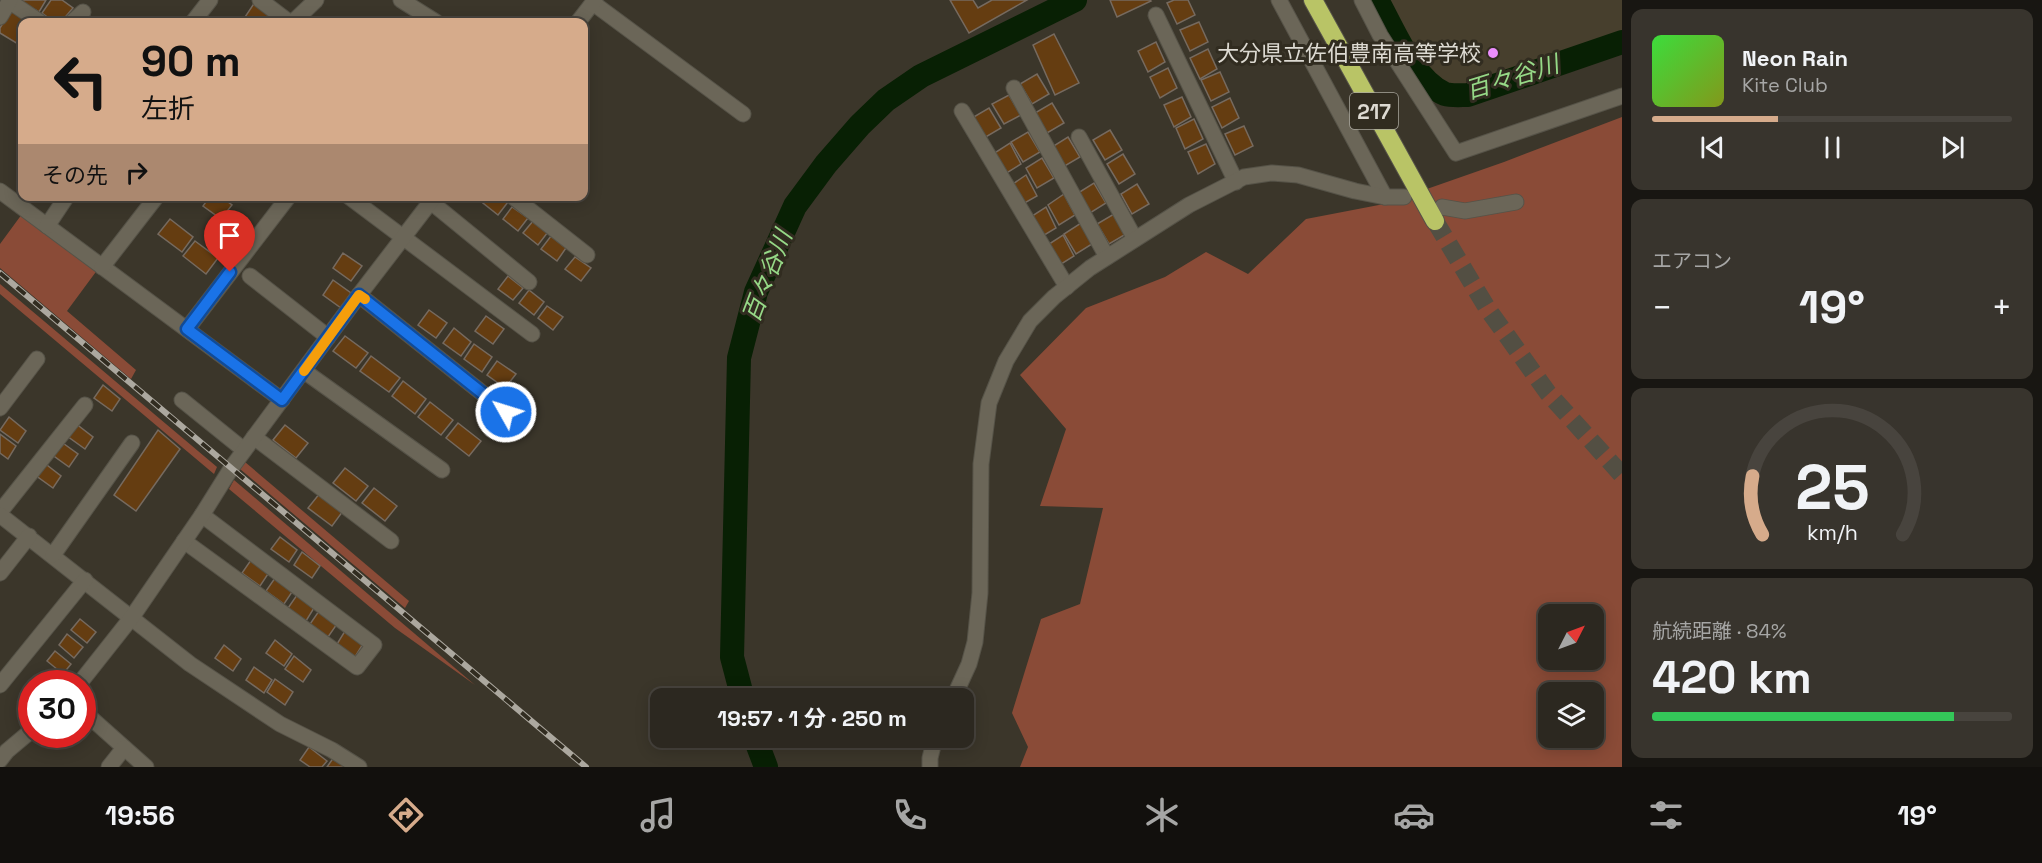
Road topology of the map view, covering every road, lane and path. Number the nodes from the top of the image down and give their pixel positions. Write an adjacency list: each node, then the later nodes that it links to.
1 (210, 0): 13 (street)
2 (260, 0): 14 (street)
3 (316, 0): 15 (street)
4 (401, 0): 16 (street)
5 (1279, 0): 25 (street)
6 (1313, 0): 35 (highway, 217)
7 (1362, 0): 19 (street)
8 (9, 1): 11 (street); 12 (street)
9 (594, 1): 17 (street); 21 (street)
10 (1156, 15): 23 (street)
11 (0, 17)
12 (34, 18)
13 (196, 18)
14 (285, 18)
15 (296, 18)
16 (428, 18)
17 (581, 18)
18 (1014, 88): 40 (street)
19 (1622, 96)
20 (962, 111): 44 (street)
21 (743, 114)
22 (1079, 137): 38 (street)
23 (1236, 182): 25 (street); 38 (street)
24 (0, 191): 36 (street)
25 (1385, 197): 26 (street)
26 (1404, 197)
27 (64, 201): 36 (street)
28 (153, 201): 41 (street)
29 (285, 201): 46 (street)
30 (355, 201): 37 (street)
31 (431, 201): 37 (street)
32 (435, 201): 43 (street)
33 (518, 201): 39 (street)
34 (1516, 202): 35 (street)
35 (1439, 214)
36 (47, 226): 41 (street)
37 (402, 237): 45 (street); 47 (street)
38 (1136, 239): 40 (street)
39 (587, 255)
40 (1107, 257): 44 (street)
41 (102, 267): 46 (street)
42 (249, 276): 48 (street)
43 (529, 282)
44 (1067, 286): 71 (street)
45 (359, 295): 48 (street); 55 (street)
46 (187, 329): 52 (street)
47 (532, 334)
48 (328, 337): 50 (street)
49 (37, 359): 54 (street)
50 (304, 371): 52 (street); 59 (street)
51 (182, 400): 58 (street)
52 (282, 400): 56 (street)
53 (85, 405): 60 (street)
54 (0, 408)
55 (506, 412)
56 (254, 437): 58 (street); 64 (street)
57 (132, 443): 65 (street)
58 (244, 450): 61 (street)
59 (442, 471)
60 (0, 513): 62 (street)
61 (202, 515): 63 (street); 63 (street)
62 (29, 536): 65 (street); 66 (street)
63 (184, 541): 68 (street)
64 (392, 541)
65 (53, 555): 67 (street)
66 (0, 573)
67 (85, 580): 68 (street); 70 (street)
68 (132, 617): 69 (street); 79 (street)
69 (90, 670)
70 (0, 685)
71 (958, 688)
72 (96, 723): 74 (street)
73 (18, 742): 76 (street)
74 (124, 748): 77 (street); 78 (street)
75 (932, 748): 80 (street)
76 (0, 760)
77 (109, 767)
78 (146, 767)
79 (359, 767)
80 (930, 767)

